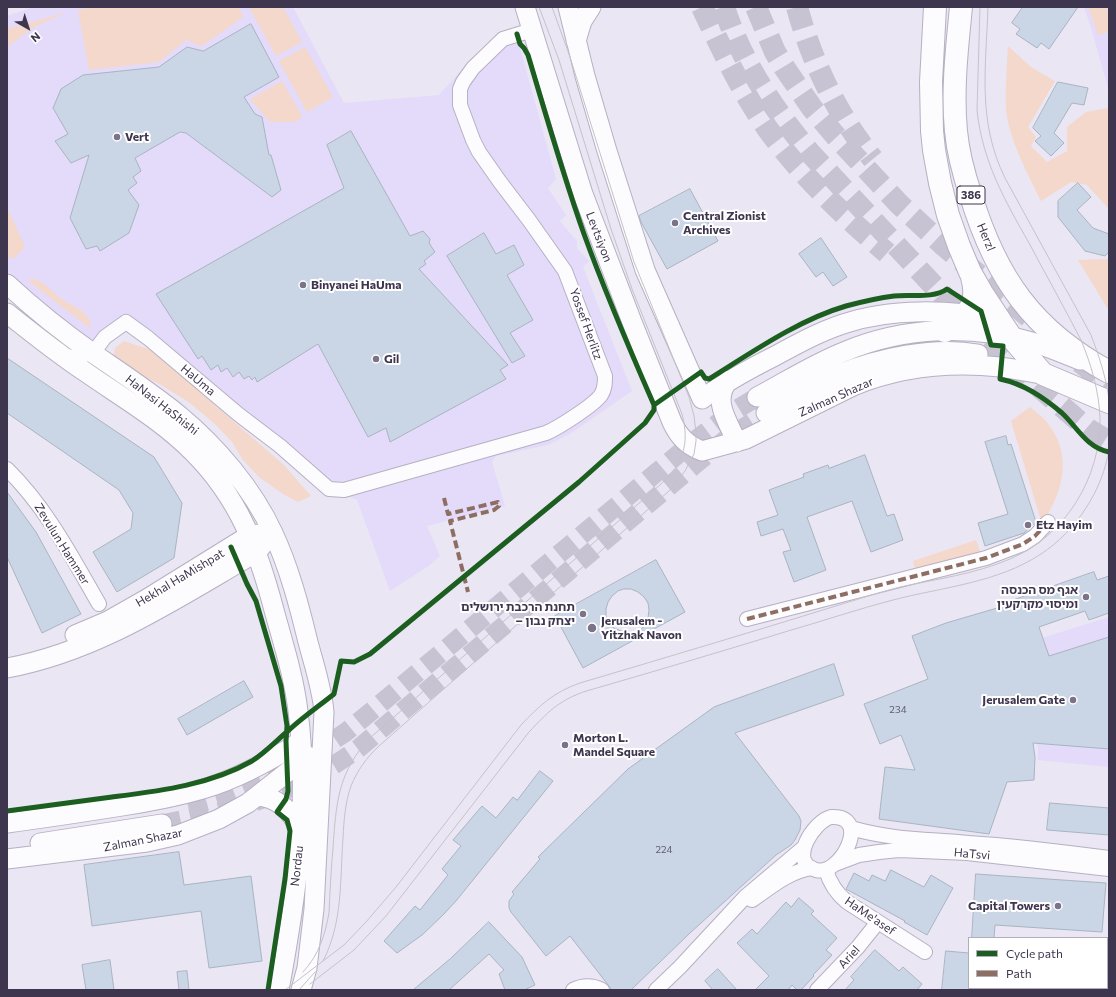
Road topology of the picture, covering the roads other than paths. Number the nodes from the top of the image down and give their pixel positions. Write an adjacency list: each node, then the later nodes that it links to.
1 (525, 7): 6 (street, Levtsiyon)
2 (568, 7): 7 (street)
3 (590, 7): 7 (street)
4 (934, 8): 8 (main road, 386)
5 (964, 13): 17 (main road, Herzl / 386)
6 (532, 30): 22 (street, Levtsiyon); 24 (street, Yossef Herlitz)
7 (576, 41): 19 (street)
8 (970, 272): 11 (main road); 12 (main road, 386)
9 (7, 284): 14 (street, HaNasi HaShishi)
10 (7, 313): 16 (street, HaNasi HaShishi)
11 (966, 315): 12 (street); 13 (main road); 19 (street)
12 (1005, 328): 13 (street, Zalman Shazar); 15 (main road); 18 (main road, 386)
13 (945, 331): 18 (street, Zalman Shazar)
14 (93, 353): 16 (street); 24 (street, HaUma); 26 (street, HaNasi HaShishi)
15 (1062, 353): 17 (street)
16 (62, 356): 27 (street, HaNasi HaShishi)
17 (1109, 372)
18 (1043, 374): 20 (main road); 21 (street, Zalman Shazar)
19 (729, 380): 21 (street)
20 (1109, 402)
21 (737, 442): 22 (street, Zalman Shazar)
22 (702, 451)
23 (7, 469): 28 (street, Zevulun Hammer)
24 (328, 489)
25 (1048, 522): 29 (street)
26 (273, 532): 27 (street, Hekhal HaMishpat); 33 (street, HaNasi HaShishi)
27 (253, 544): 30 (street, Hekhal HaMishpat); 31 (street, Hekhal HaMishpat); 32 (street, HaNasi HaShishi)
28 (99, 604)
29 (747, 619)
30 (7, 656)
31 (7, 668)
32 (301, 741): 34 (street, Nordau); 36 (street)
33 (323, 743): 34 (street, Zalman Shazar); 51 (street, Nordau)
34 (302, 762): 35 (street, Zalman Shazar); 38 (street, Nordau)
35 (257, 796): 38 (street); 43 (street, Zalman Shazar)
36 (7, 823)
37 (851, 828): 41 (street); 42 (street, HaTsvi); 44 (street)
38 (301, 831): 50 (street, Nordau)
39 (7, 834): 40 (street, Zalman Shazar)
40 (7, 846)
41 (803, 848): 45 (street); 47 (street)
42 (1109, 858)
43 (7, 860)
44 (830, 867): 45 (street); 46 (street, HaTsvi); 48 (street, HaMe'asef)
45 (812, 868): 47 (street)
46 (1109, 869)
47 (725, 919): 54 (street)
48 (878, 922): 49 (street, HaMe'asef); 55 (street, Ariel)
49 (925, 952)
50 (279, 990)
51 (301, 990)
52 (573, 990): 53 (street)
53 (602, 990)
54 (656, 990)
55 (817, 990)

